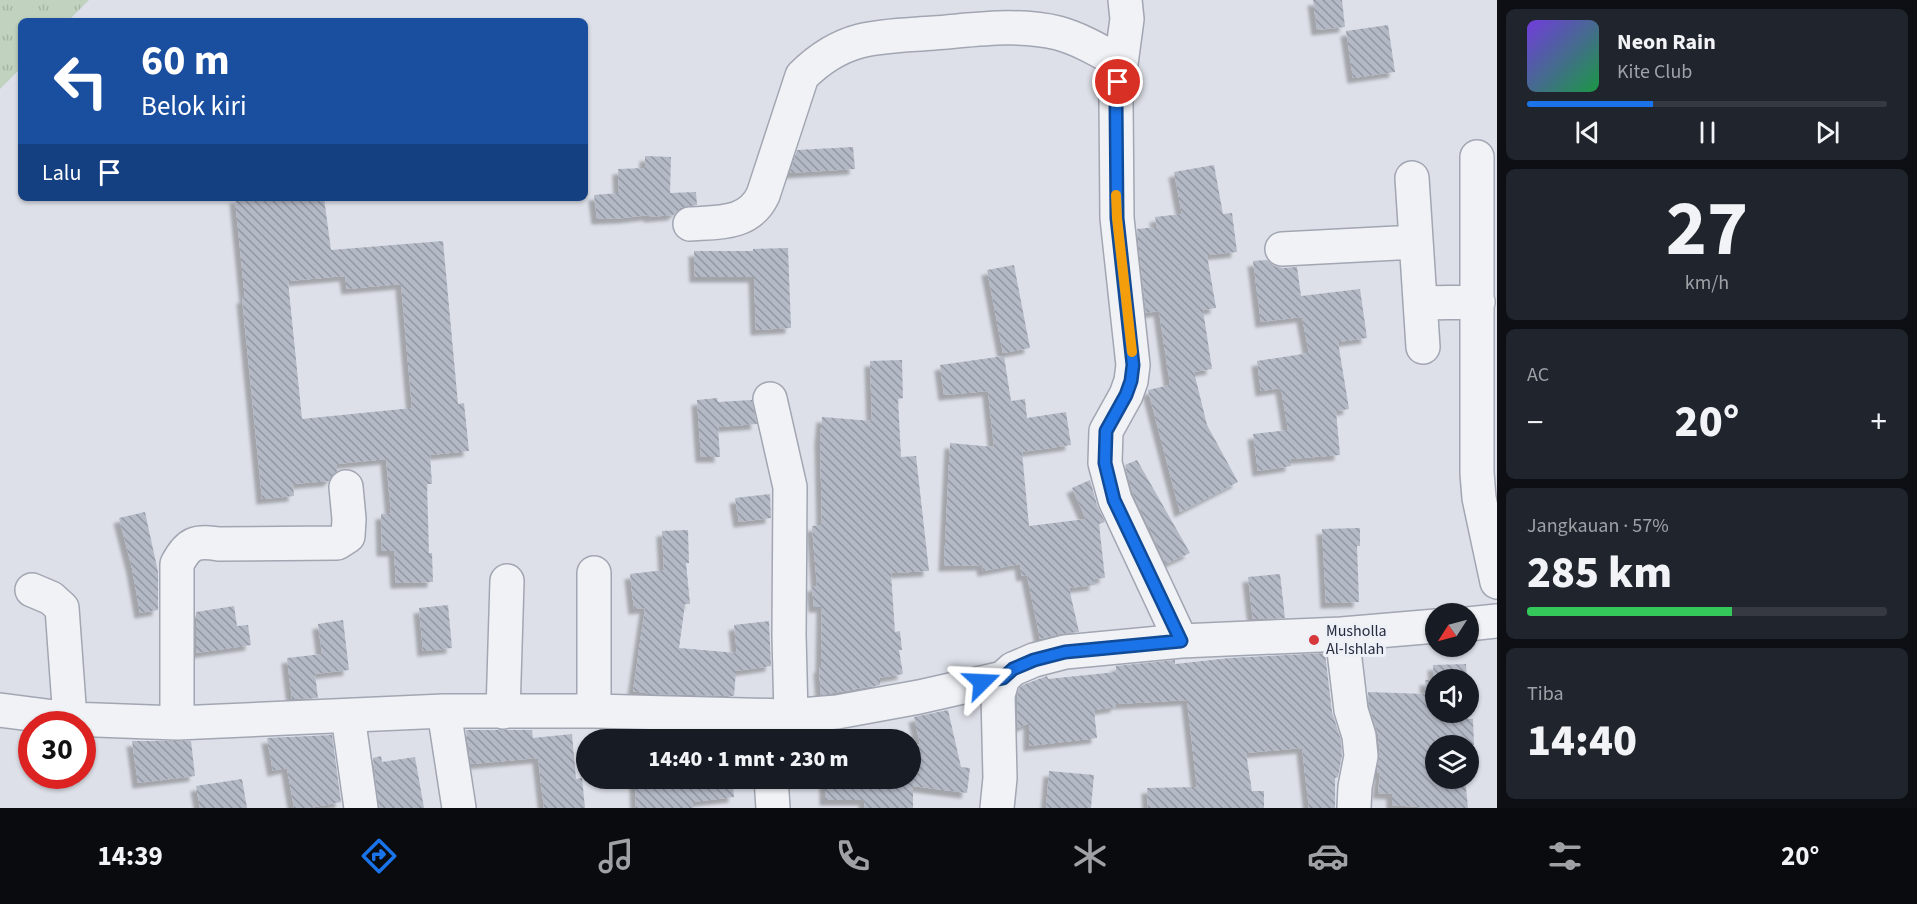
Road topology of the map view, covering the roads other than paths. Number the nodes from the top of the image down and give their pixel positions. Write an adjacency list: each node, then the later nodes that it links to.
1 (1125, 0): 2 (street)
2 (1120, 62): 5 (street); 22 (street)
3 (1477, 158): 8 (street)
4 (1412, 178): 6 (street)
5 (690, 224)
6 (1416, 242): 7 (street); 9 (street)
7 (1282, 249)
8 (1478, 302): 9 (street); 12 (street)
9 (1420, 303): 10 (street)
10 (1423, 347)
11 (770, 399): 33 (street)
12 (1487, 423): 16 (street)
13 (346, 487): 32 (street)
14 (594, 573): 27 (street)
15 (507, 581): 29 (street)
16 (1497, 582)
17 (33, 590): 25 (street)
18 (1497, 621): 19 (street)
19 (1479, 623)
20 (1425, 627): 21 (street)
21 (1342, 634): 22 (street); 39 (street)
22 (1181, 641): 23 (street)
23 (1003, 678): 33 (street); 38 (street)
24 (0, 710): 28 (street)
25 (69, 711)
26 (444, 711): 29 (street); 30 (street); 36 (street)
27 (594, 711): 29 (street); 33 (street)
28 (18, 712)
29 (503, 712)
30 (348, 716): 32 (street); 35 (street)
31 (96, 720): 32 (street)
32 (177, 723)
33 (776, 723)
34 (772, 789): 37 (street)
35 (361, 808)
36 (459, 808)
37 (773, 808)
38 (997, 808)
39 (1354, 808)

